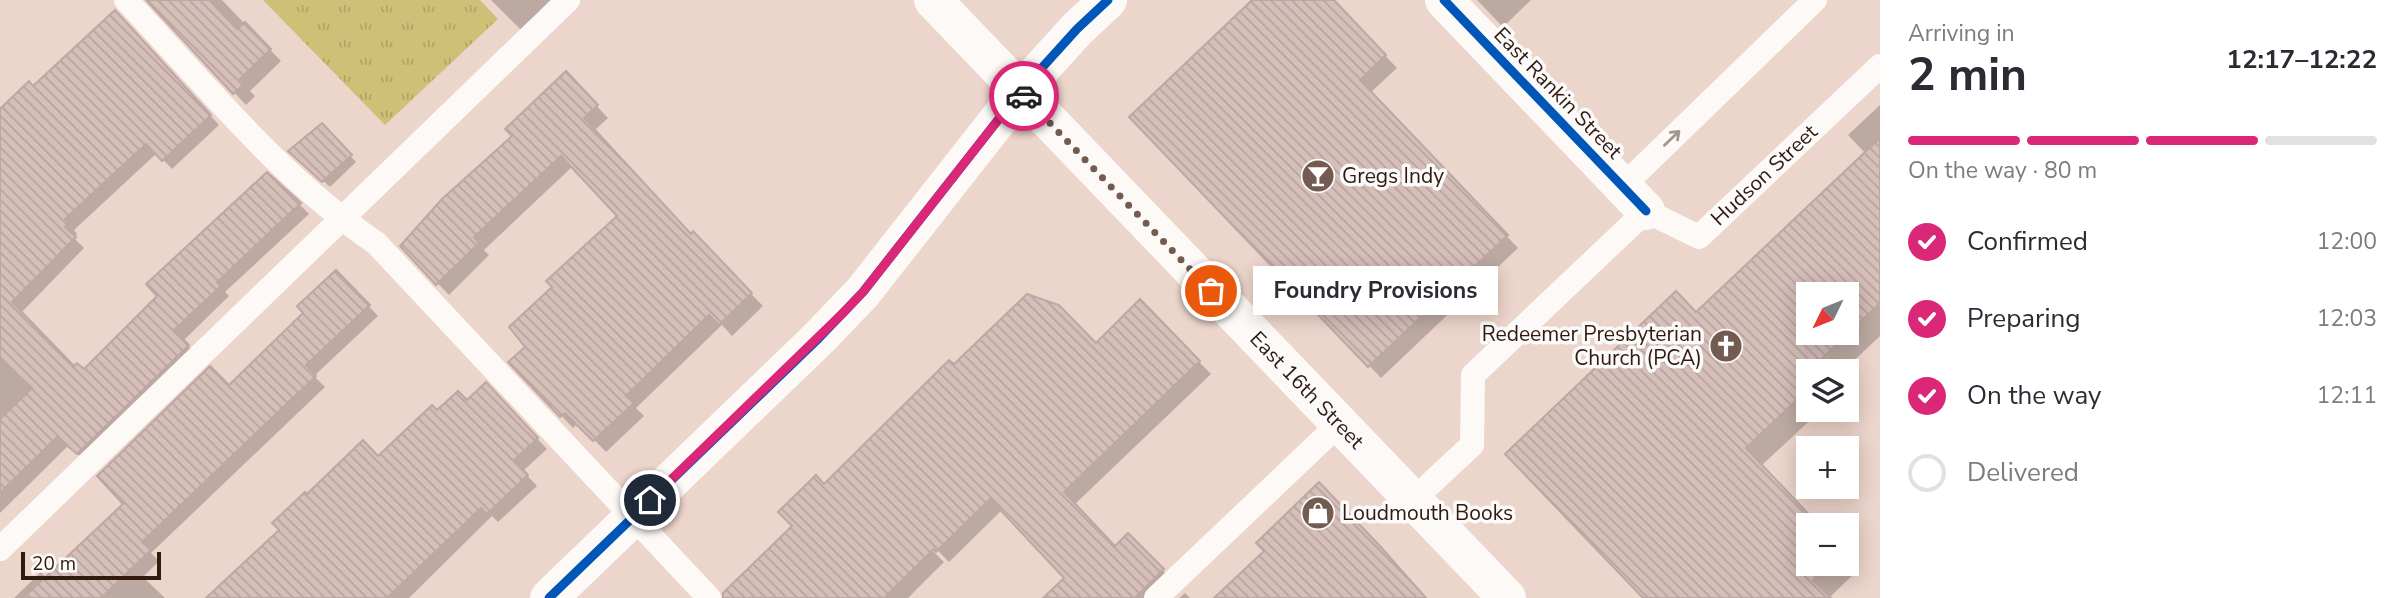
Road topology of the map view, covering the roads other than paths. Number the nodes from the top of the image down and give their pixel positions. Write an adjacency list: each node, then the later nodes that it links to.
1 (126, 0): 10 (lane)
2 (568, 0): 10 (lane)
3 (933, 0): 8 (main road, East 16th Street)
4 (1108, 0): 8 (main road)
5 (1444, 0): 9 (main road, East Rankin Street)
6 (1815, 0): 9 (lane, one-way to 6)
7 (1880, 66): 9 (lane, Hudson Street)
8 (1020, 92): 11 (main road, East 16th Street); 13 (main road)
9 (1635, 198): 12 (lane)
10 (341, 220): 13 (lane); 14 (lane)
11 (1339, 424): 12 (main road, East 16th Street); 17 (lane)
12 (1413, 500): 18 (main road, East 16th Street)
13 (632, 518): 15 (main road); 16 (lane)
14 (0, 549)
15 (549, 598)
16 (709, 598)
17 (1156, 598)
18 (1507, 598)

